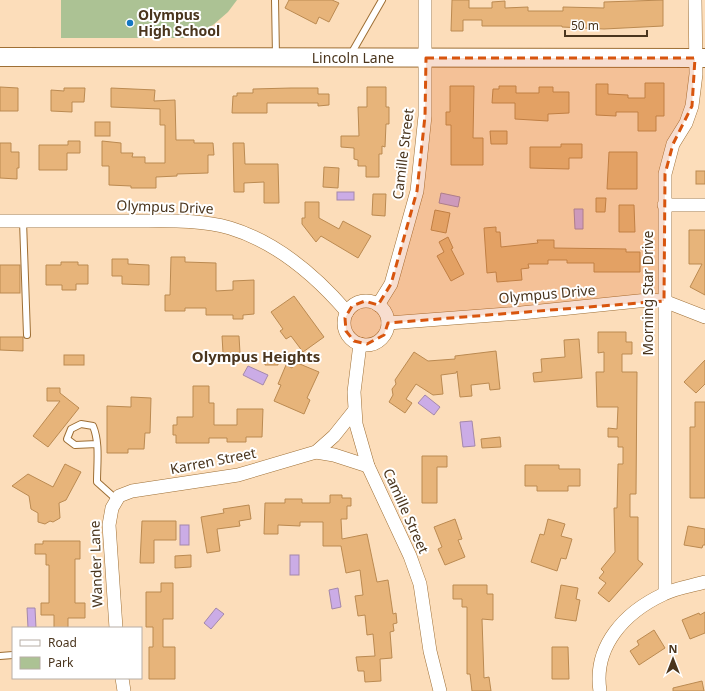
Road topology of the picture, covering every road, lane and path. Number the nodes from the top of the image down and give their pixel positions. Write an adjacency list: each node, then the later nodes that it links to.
1 (275, 0): 6 (lane)
2 (382, 0): 7 (lane)
3 (426, 0): 8 (street, Camille Street)
4 (695, 0): 9 (street, Morning Star Drive)
5 (0, 57): 6 (street, Lincoln Lane)
6 (276, 58): 7 (street, Lincoln Lane)
7 (349, 58): 8 (street, Lincoln Lane)
8 (426, 58): 9 (street, Lincoln Lane); 15 (street, Camille Street)
9 (700, 58): 10 (street, Morning Star Drive)
10 (664, 205): 11 (street); 14 (street, Morning Star Drive)
11 (705, 205)
12 (0, 221): 13 (street, Olympus Drive)
13 (24, 221): 16 (street, Olympus Drive); 19 (lane)
14 (664, 301): 17 (street, Olympus Drive); 18 (street, Olympus Drive); 27 (street, Morning Star Drive)
15 (378, 304): 16 (street); 18 (street)
16 (347, 312): 20 (street)
17 (705, 317)
18 (388, 323): 20 (street)
19 (27, 335)
20 (360, 344): 21 (street, Camille Street)
21 (354, 411): 23 (street, Karren Street); 24 (street, Camille Street)
22 (97, 444): 22 (lane); 25 (lane)
23 (316, 452): 24 (street, Karren Street); 25 (street, Karren Street)
24 (368, 466): 33 (street, Camille Street)
25 (116, 499): 28 (street, Wander Lane)
26 (705, 582): 27 (street)
27 (665, 593): 34 (street)
28 (116, 627)
29 (12, 655): 30 (lane)
30 (0, 656)
31 (122, 679): 32 (street)
32 (124, 691)
33 (440, 691)
34 (600, 691)

